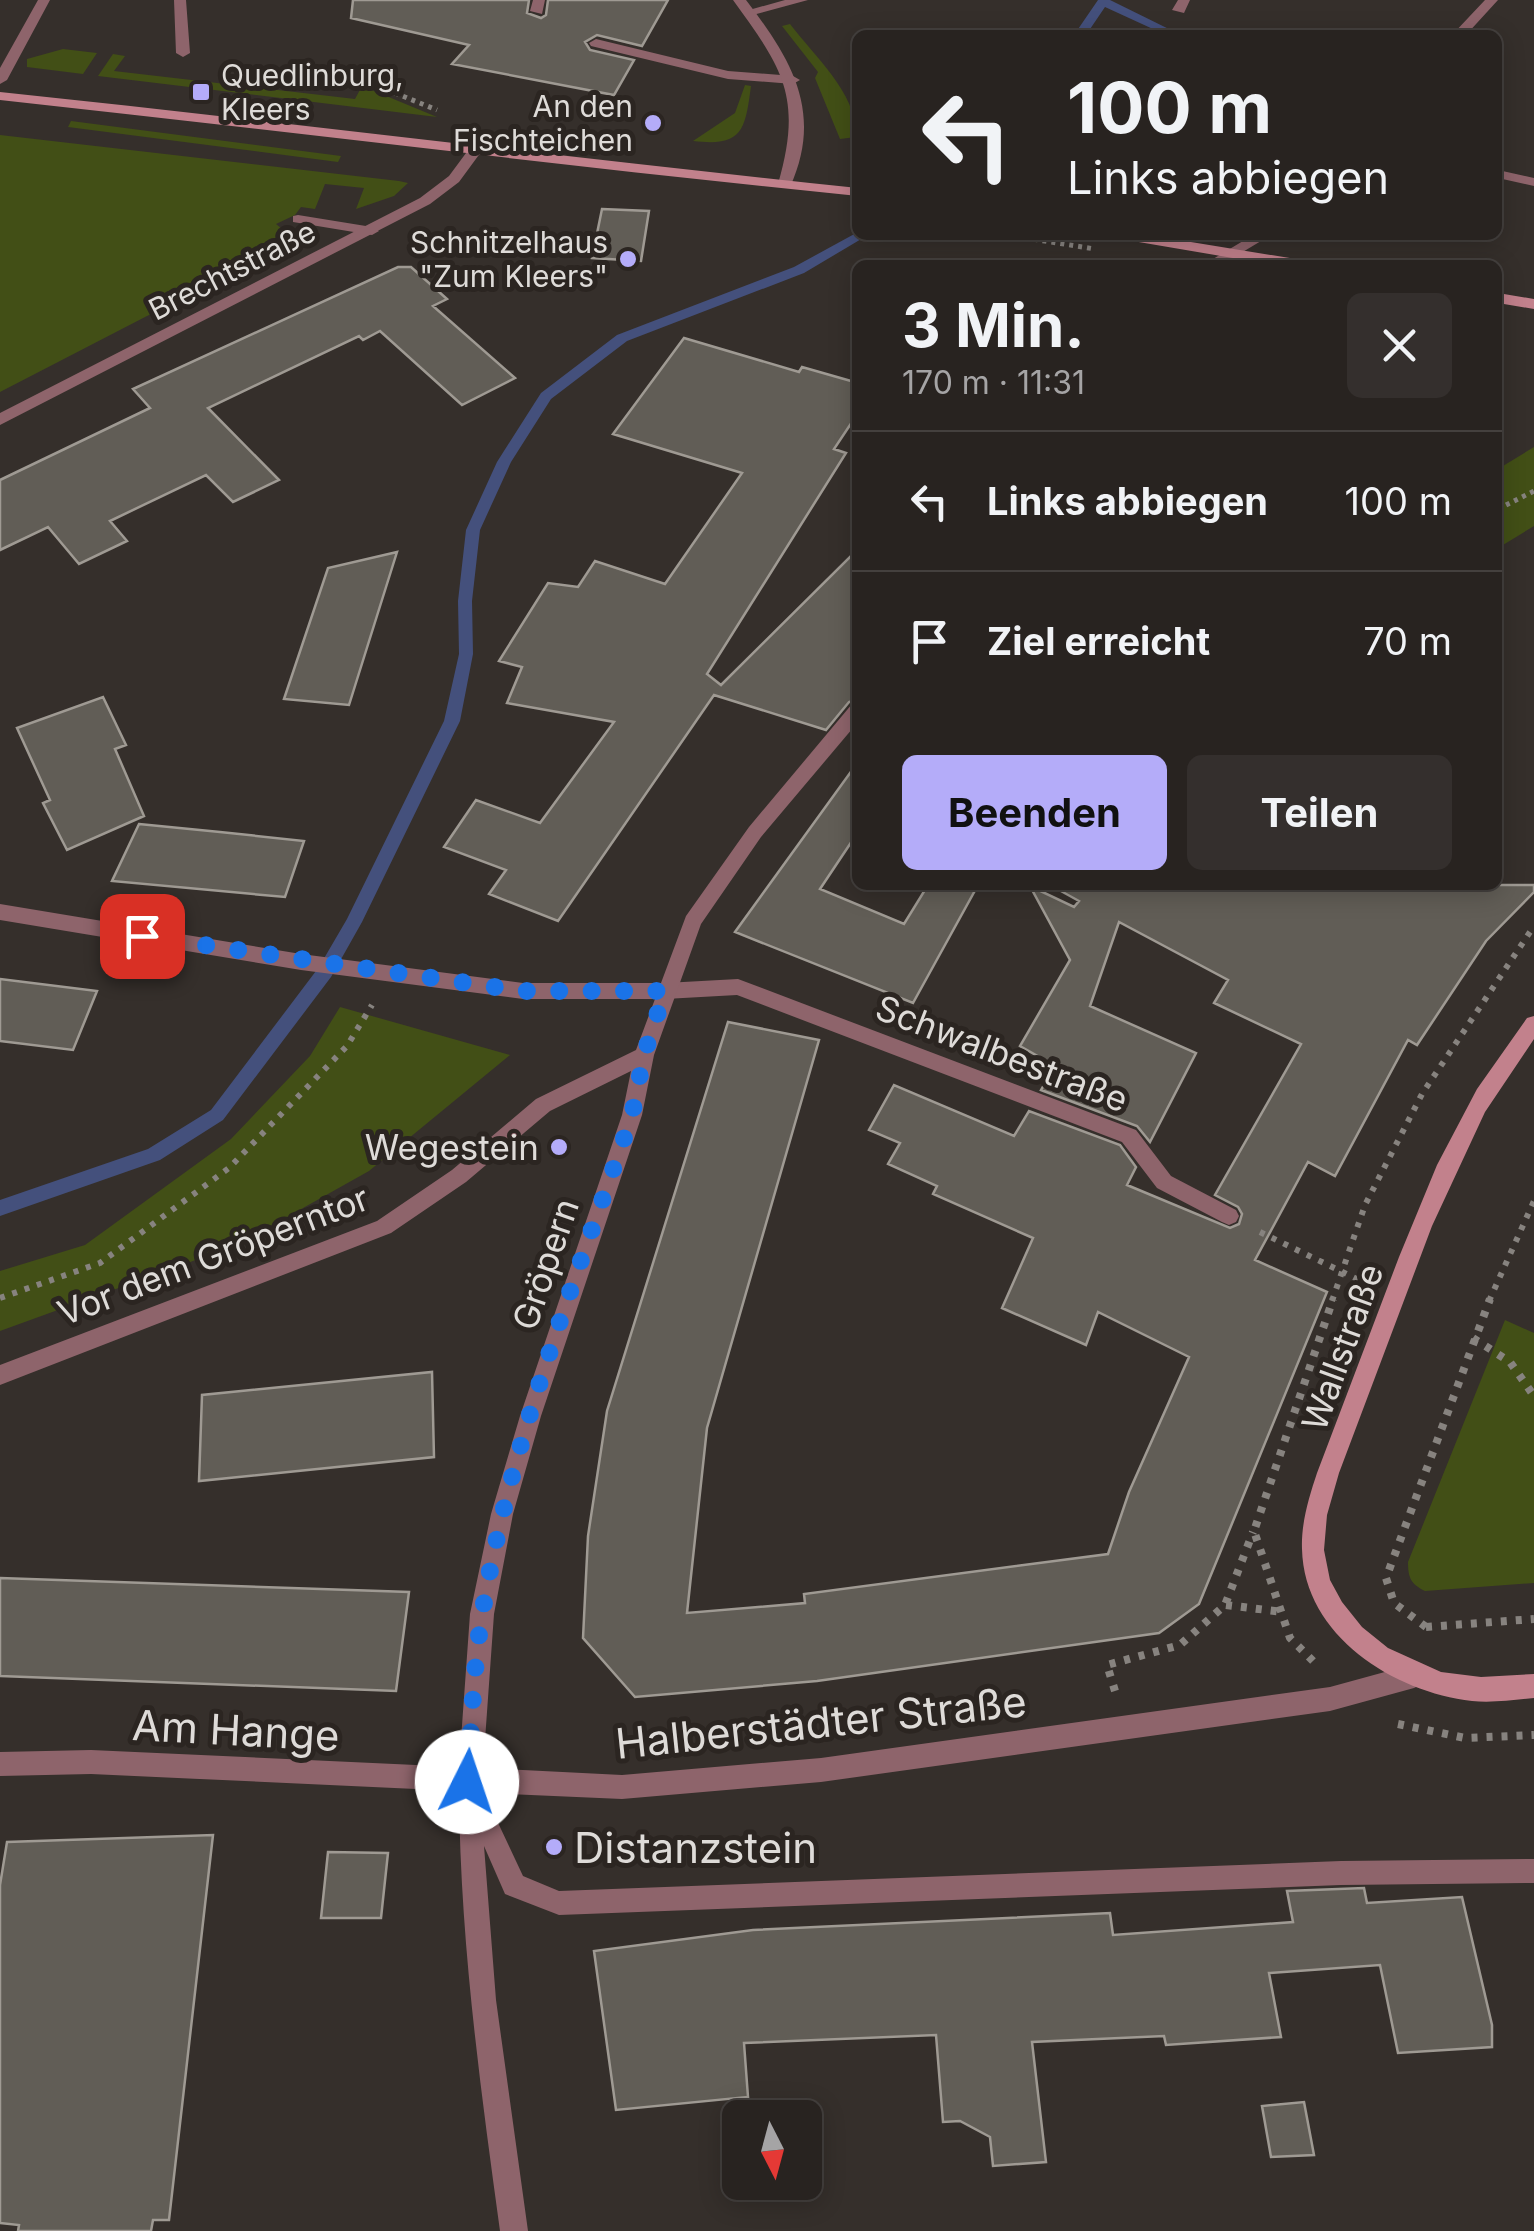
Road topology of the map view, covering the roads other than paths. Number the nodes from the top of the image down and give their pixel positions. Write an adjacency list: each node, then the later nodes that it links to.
1 (44, 0): 10 (street)
2 (180, 0): 9 (street)
3 (739, 0): 6 (street)
4 (1492, 0): 7 (street)
5 (803, 6): 6 (street)
6 (754, 18): 11 (street)
7 (1463, 30)
8 (596, 42): 11 (street)
9 (183, 53)
10 (0, 80)
11 (793, 80): 16 (street)
12 (0, 96): 13 (main road)
13 (474, 152): 16 (main road); 19 (street, Brechtstraße)
14 (1502, 175): 15 (street)
15 (1534, 182)
16 (785, 184): 17 (main road)
17 (852, 192)
18 (298, 220): 19 (street)
19 (372, 231): 27 (street, Brechtstraße)
20 (1153, 240): 22 (main road)
21 (1254, 240): 22 (street)
22 (1231, 252): 23 (street); 24 (main road)
23 (1218, 260)
24 (1275, 260)
25 (1502, 299): 26 (main road)
26 (1534, 304)
27 (0, 420)
28 (852, 716): 30 (street, Gröpern)
29 (0, 912): 30 (street, Schwalbestraße)
30 (665, 991): 32 (street, Gröpern); 33 (street, Schwalbestraße)
31 (1534, 1024): 35 (main road, Wallstraße)
32 (644, 1055): 34 (street, Vor dem Gröperntor); 38 (street, Gröpern)
33 (1229, 1216)
34 (0, 1375)
35 (1414, 1676): 36 (main road, Halberstädter Straße); 38 (street, Halberstädter Straße)
36 (1534, 1686)
37 (0, 1764): 38 (street, Am Hange)
38 (467, 1782): 39 (street); 40 (street, Gröpern)
39 (1534, 1871)
40 (514, 2231)

